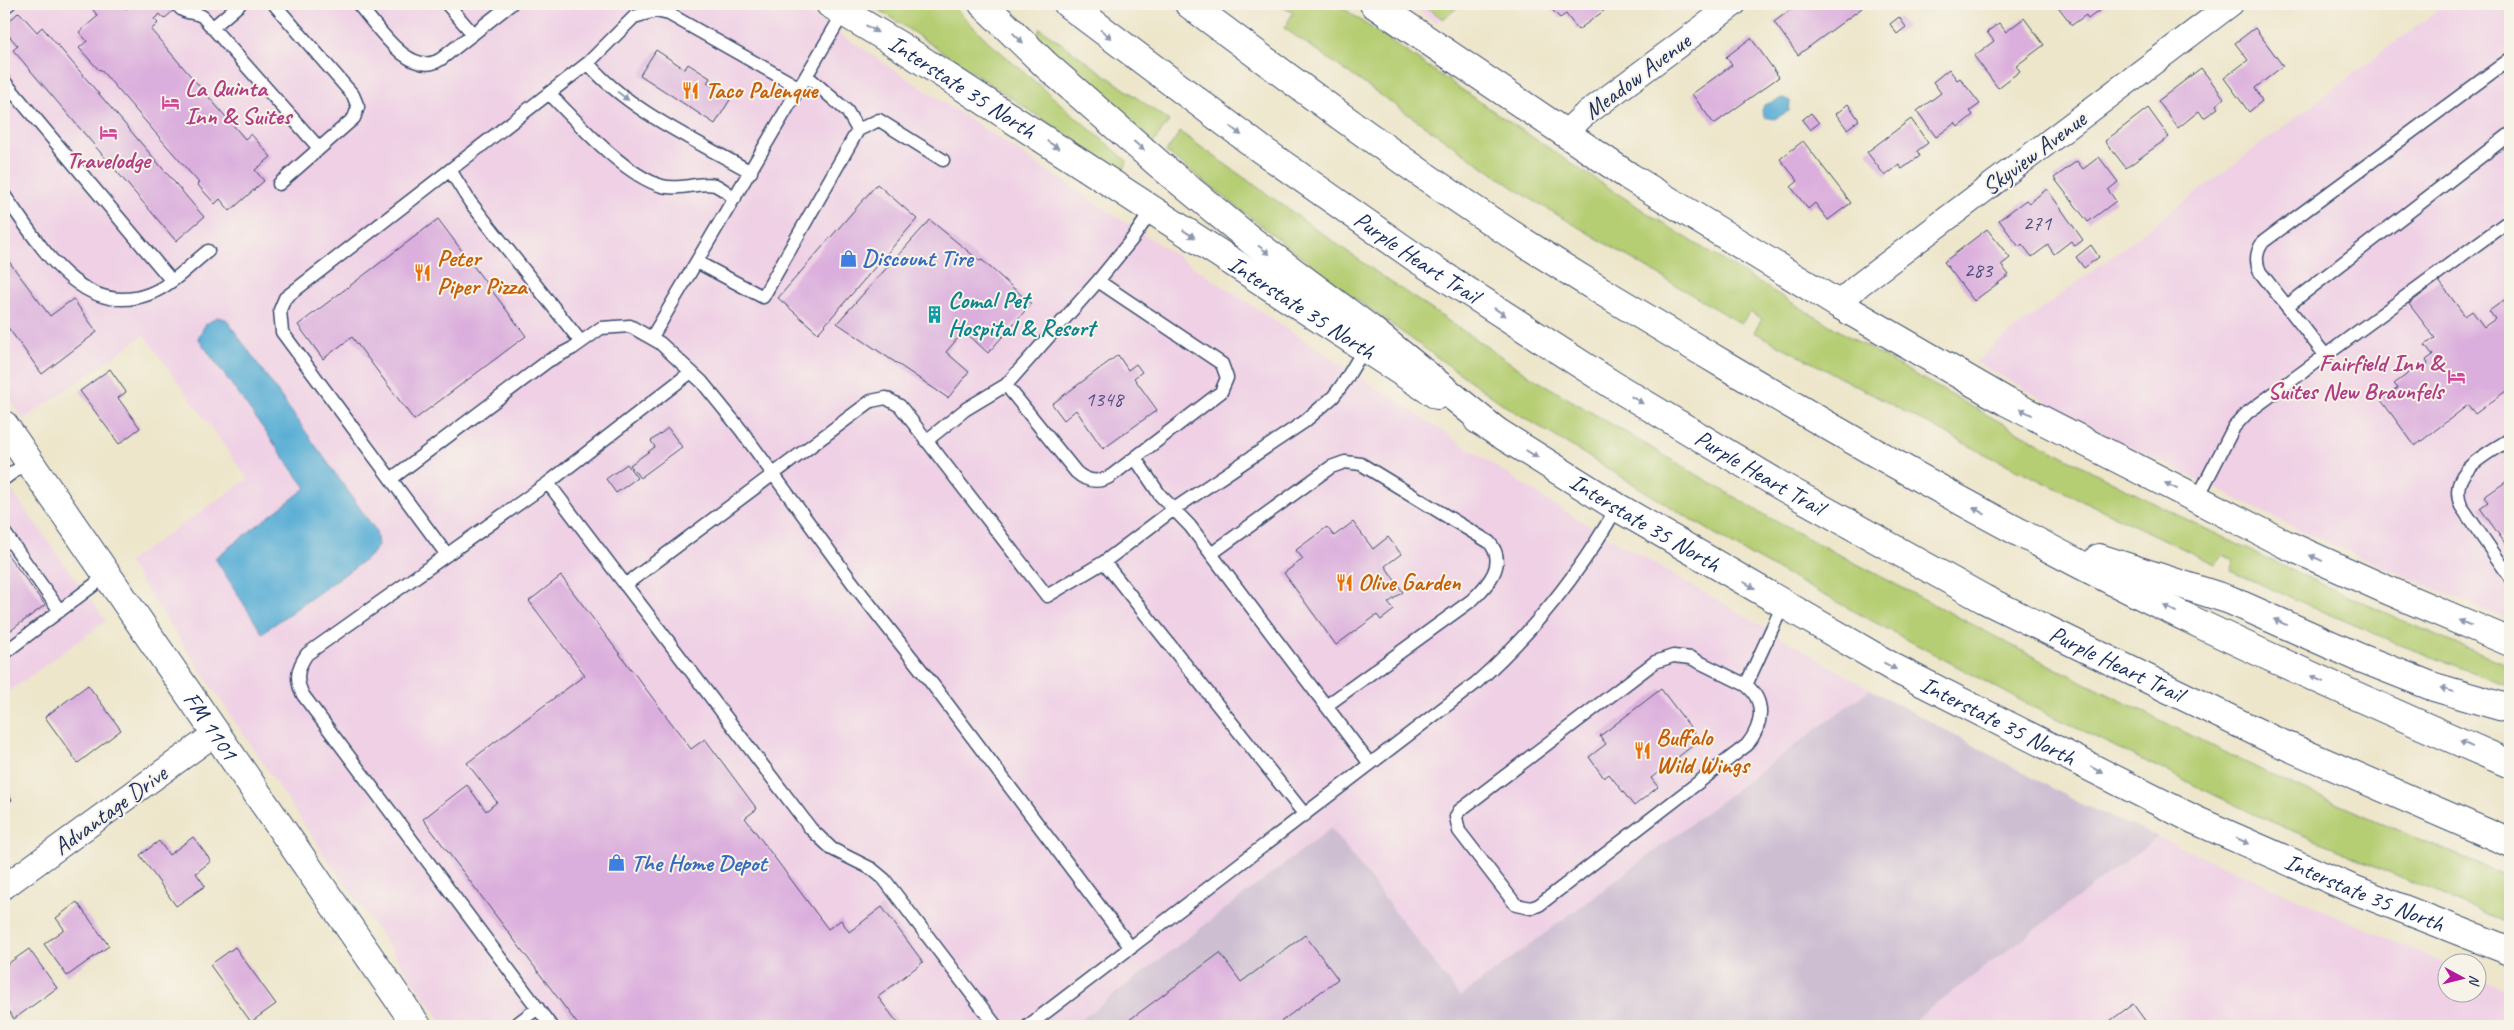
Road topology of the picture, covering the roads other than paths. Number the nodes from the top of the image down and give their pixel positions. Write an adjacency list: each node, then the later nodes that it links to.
1 (9, 4): 14 (lane)
2 (240, 4): 16 (lane)
3 (274, 4): 27 (lane)
4 (358, 4): 17 (lane)
5 (447, 4): 17 (lane)
6 (511, 4): 17 (lane)
7 (983, 4): 49 (main road, one-way to 49)
8 (1068, 4): 80 (main road, Purple Heart Trail, one-way to 80)
9 (1189, 4): 61 (main road, one-way to 9)
10 (1374, 4): 25 (main road)
11 (1734, 4): 25 (street, Meadow Avenue)
12 (2231, 4): 40 (street, Skyview Avenue)
13 (178, 6): 16 (lane)
14 (4, 8)
15 (837, 8): 20 (lane); 34 (main road, Interstate 35 North, one-way to 34)
16 (212, 28): 27 (lane)
17 (473, 34)
18 (2510, 58): 41 (lane)
19 (588, 63): 22 (lane); 23 (lane); 30 (lane, one-way to 30)
20 (807, 76): 22 (lane); 24 (lane)
21 (4, 81): 38 (lane)
22 (800, 88): 30 (lane)
23 (549, 93): 29 (lane); 33 (lane)
24 (858, 130): 28 (lane); 37 (lane)
25 (1565, 133): 40 (main road)
26 (2510, 134): 41 (lane)
27 (319, 148): 31 (lane)
28 (942, 160)
29 (450, 170): 43 (lane); 56 (lane)
30 (751, 172): 33 (lane)
31 (279, 184)
32 (4, 195): 38 (lane)
33 (735, 198): 37 (lane)
34 (1152, 210): 39 (lane); 44 (main road, Interstate 35 North, one-way to 44)
35 (2510, 220): 45 (lane)
36 (208, 251): 38 (lane)
37 (697, 262): 42 (lane)
38 (171, 280)
39 (1098, 281): 47 (lane); 52 (lane)
40 (1838, 304): 58 (main road, one-way to 40)
41 (2287, 306): 45 (lane)
42 (652, 337): 43 (lane); 46 (lane)
43 (581, 342): 56 (lane)
44 (1364, 349): 49 (main road, Interstate 35 North); 60 (lane)
45 (2326, 356): 58 (lane)
46 (691, 372): 54 (lane); 57 (lane)
47 (1006, 385): 51 (lane); 52 (lane)
48 (4, 425): 53 (main road, FM 1101 / FM 1101)
49 (1497, 432): 59 (main road, Interstate 35 North, one-way to 59)
50 (2510, 439): 67 (lane)
51 (926, 441): 54 (lane); 65 (lane)
52 (1135, 458): 60 (lane)
53 (29, 461): 55 (lane); 66 (main road, FM 1101 / FM 1101)
54 (774, 475): 68 (lane); 82 (lane)
55 (4, 479)
56 (391, 479): 64 (lane)
57 (548, 483): 64 (lane); 68 (lane)
58 (2197, 499): 71 (main road, one-way to 58)
59 (1617, 507): 69 (main road, Interstate 35 North, one-way to 69); 77 (lane)
60 (1174, 509): 63 (lane); 65 (lane)
61 (2015, 531): 75 (main road, one-way to 61); 78 (main road, one-way to 61)
62 (4, 532): 70 (lane)
63 (1211, 554): 74 (lane); 74 (lane)
64 (447, 555): 84 (lane)
65 (1104, 562): 79 (lane)
66 (107, 575): 70 (lane); 76 (main road, FM 1101 / FM 1101)
67 (2510, 577)
68 (625, 584): 88 (lane)
69 (1783, 605): 73 (lane); 83 (main road, Interstate 35 North, one-way to 83)
70 (60, 611): 72 (lane)
71 (2510, 642)
72 (4, 652)
73 (1746, 685): 73 (lane)
74 (1326, 706): 77 (lane)
75 (2510, 709)
76 (216, 733): 81 (street, Advantage Drive); 85 (main road, FM 1101 / FM 1101)
77 (1370, 764): 79 (lane)
78 (2510, 764)
79 (1305, 814): 82 (lane)
80 (2510, 843)
81 (4, 887)
82 (1131, 948): 89 (lane)
83 (2510, 951)
84 (538, 1008): 86 (lane); 87 (lane)
85 (417, 1026)
86 (514, 1026)
87 (552, 1026)
88 (996, 1026)
89 (1028, 1026)

